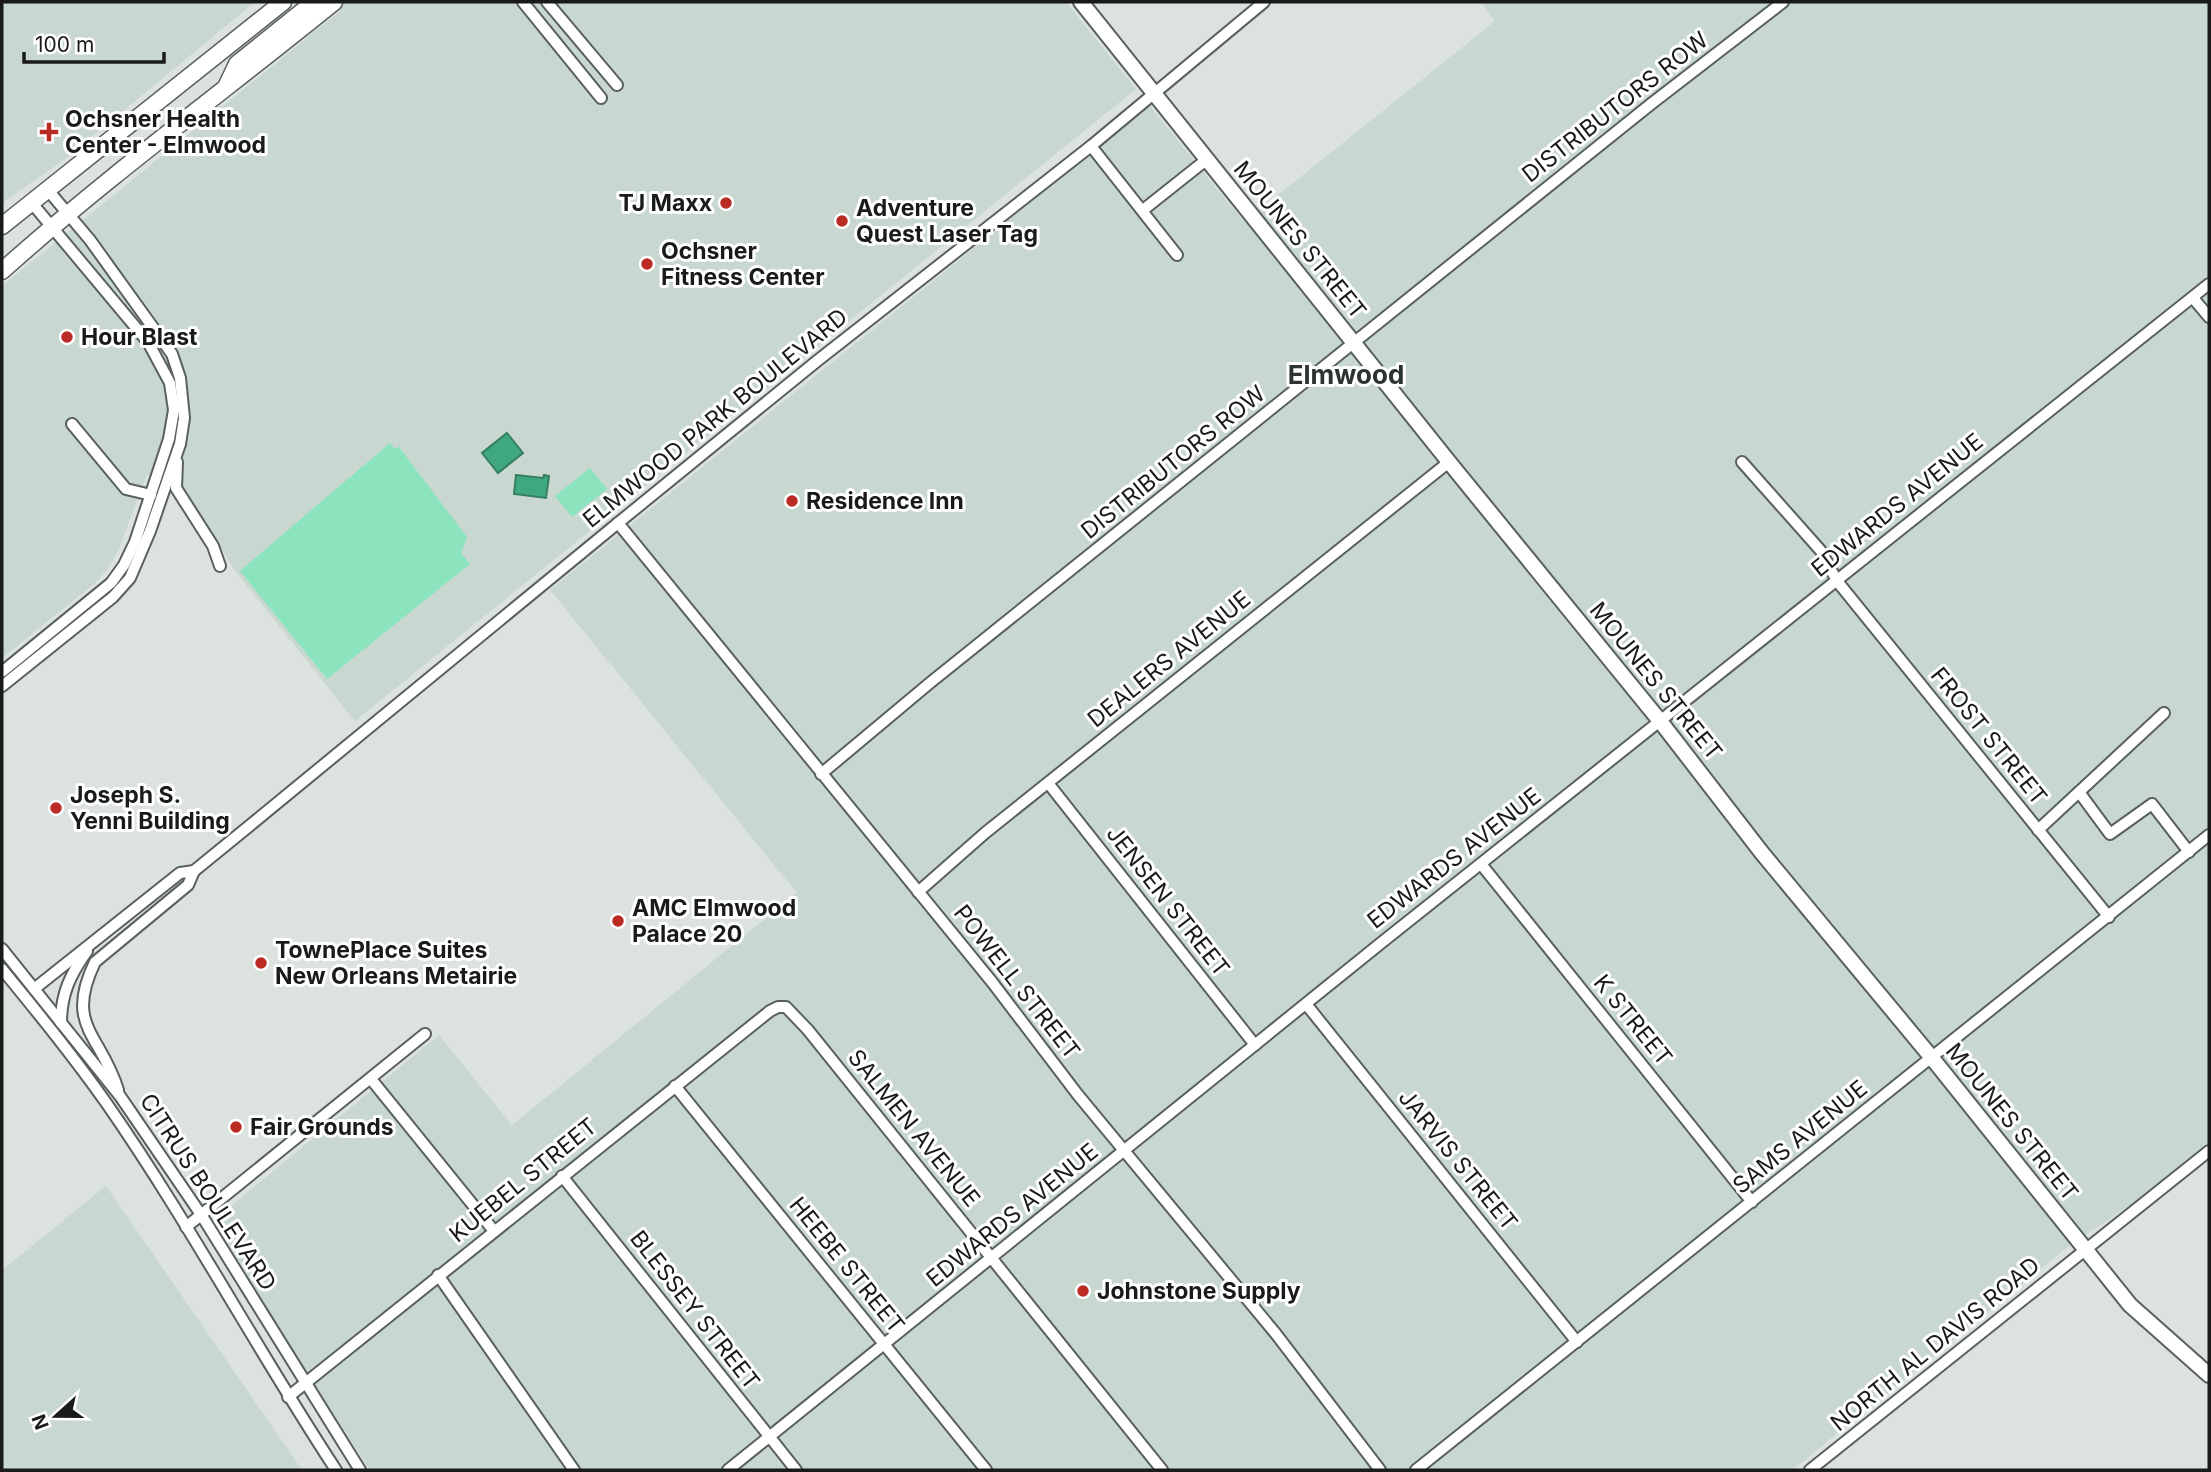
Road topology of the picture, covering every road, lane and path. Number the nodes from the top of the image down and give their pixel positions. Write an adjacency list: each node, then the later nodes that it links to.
1 (283, 2): 15 (highway)
2 (314, 2): 10 (highway)
3 (334, 2): 10 (highway)
4 (523, 2): 12 (street)
5 (547, 2): 9 (street)
6 (1081, 2): 11 (main road, MOUNES STREET)
7 (1264, 2): 11 (street, ELMWOOD PARK BOULEVARD)
8 (1783, 2): 27 (street, DISTRIBUTORS ROW)
9 (617, 85)
10 (225, 90): 18 (highway)
11 (1154, 94): 13 (street, ELMWOOD PARK BOULEVARD); 14 (main road, MOUNES STREET)
12 (601, 98)
13 (1091, 146): 17 (street); 33 (street, ELMWOOD PARK BOULEVARD)
14 (1206, 160): 17 (street); 27 (main road, MOUNES STREET)
15 (47, 190): 16 (highway); 18 (street)
16 (31, 202): 19 (highway); 20 (street); 21 (highway)
17 (1143, 210): 22 (street)
18 (67, 214): 20 (highway); 29 (street)
19 (2, 218)
20 (53, 225): 23 (highway); 32 (street)
21 (2, 226)
22 (1177, 255)
23 (2, 271)
24 (2209, 284): 25 (street, EDWARDS AVENUE)
25 (2193, 298): 26 (street); 35 (street, EDWARDS AVENUE)
26 (2209, 317)
27 (1354, 344): 30 (main road, MOUNES STREET); 40 (street, DISTRIBUTORS ROW)
28 (72, 424): 32 (street)
29 (177, 450): 34 (street); 37 (street)
30 (1449, 462): 39 (main road, MOUNES STREET); 41 (street, DEALERS AVENUE)
31 (1742, 462): 35 (street, FROST STREET)
32 (151, 495): 36 (street)
33 (618, 523): 40 (street, POWELL STREET); 47 (street, ELMWOOD PARK BOULEVARD)
34 (220, 566)
35 (1836, 581): 39 (street, EDWARDS AVENUE); 43 (street, FROST STREET)
36 (2, 672)
37 (2, 686)
38 (2164, 713): 42 (street)
39 (1660, 721): 46 (street, EDWARDS AVENUE); 63 (main road, MOUNES STREET)
40 (821, 774): 48 (street, POWELL STREET)
41 (1048, 783): 48 (street, DEALERS AVENUE); 62 (street, JENSEN STREET)
42 (2079, 792): 43 (street); 45 (street)
43 (2038, 830): 49 (street, FROST STREET)
44 (2209, 835): 45 (street, SAMS AVENUE)
45 (2189, 852): 49 (street, SAMS AVENUE)
46 (1481, 863): 56 (street, EDWARDS AVENUE); 73 (street, K STREET)
47 (194, 871): 50 (street, ELMWOOD PARK BOULEVARD); 57 (street, ELMWOOD PARK BOULEVARD)
48 (918, 892): 70 (street, POWELL STREET)
49 (2109, 916): 63 (street, SAMS AVENUE)
50 (95, 941): 54 (street, ELMWOOD PARK BOULEVARD); 60 (street, ELMWOOD PARK BOULEVARD)
51 (2, 949): 53 (street, CITRUS BOULEVARD)
52 (2, 969): 59 (street, CITRUS BOULEVARD)
53 (18, 969): 54 (street); 55 (street, CITRUS BOULEVARD)
54 (50, 976): 55 (street, ELMWOOD PARK BOULEVARD)
55 (34, 989): 60 (street, CITRUS BOULEVARD)
56 (1306, 1004): 62 (street, EDWARDS AVENUE); 80 (street, JARVIS STREET)
57 (82, 1005): 60 (street); 68 (street)
58 (789, 1010): 67 (street, KUEBEL STREET); 78 (street, SALMEN AVENUE)
59 (44, 1021): 60 (street); 64 (street, CITRUS BOULEVARD)
60 (61, 1022): 64 (street, ELMWOOD PARK BOULEVARD); 68 (street, CITRUS BOULEVARD)
61 (425, 1034): 66 (street)
62 (1255, 1045): 70 (street, EDWARDS AVENUE)
63 (1932, 1058): 73 (street, SAMS AVENUE); 77 (main road, MOUNES STREET)
64 (74, 1059): 65 (street, CITRUS BOULEVARD)
65 (88, 1077): 69 (street); 75 (street, CITRUS BOULEVARD)
66 (371, 1079): 74 (street); 76 (street)
67 (675, 1086): 72 (street, KUEBEL STREET); 81 (street, HEEBE STREET)
68 (120, 1096): 69 (street, CITRUS BOULEVARD)
69 (140, 1126): 74 (street, CITRUS BOULEVARD)
70 (1125, 1151): 78 (street, EDWARDS AVENUE); 93 (street, POWELL STREET)
71 (2209, 1151): 77 (street, NORTH AL DAVIS ROAD)
72 (562, 1176): 76 (street, KUEBEL STREET); 85 (street, BLESSEY STREET)
73 (1752, 1202): 80 (street, SAMS AVENUE)
74 (202, 1216): 75 (street); 83 (street, CITRUS BOULEVARD)
75 (186, 1227): 84 (street, CITRUS BOULEVARD)
76 (494, 1231): 79 (street, KUEBEL STREET)
77 (2086, 1250): 82 (main road, MOUNES STREET); 95 (street, NORTH AL DAVIS ROAD)
78 (992, 1258): 81 (street, EDWARDS AVENUE); 92 (street, SALMEN AVENUE)
79 (438, 1275): 83 (street, KUEBEL STREET); 88 (street)
80 (1577, 1342): 94 (street, SAMS AVENUE)
81 (885, 1345): 85 (street, EDWARDS AVENUE); 91 (street, HEEBE STREET)
82 (2209, 1375)
83 (306, 1384): 84 (street, KUEBEL STREET); 87 (street, CITRUS BOULEVARD)
84 (288, 1397): 86 (street, CITRUS BOULEVARD)
85 (769, 1437): 89 (street, EDWARDS AVENUE); 90 (street, BLESSEY STREET)
86 (336, 1470)
87 (360, 1470)
88 (574, 1470)
89 (728, 1470)
90 (796, 1470)
91 (986, 1470)
92 (1162, 1470)
93 (1380, 1470)
94 (1416, 1470)
95 (1810, 1470)

